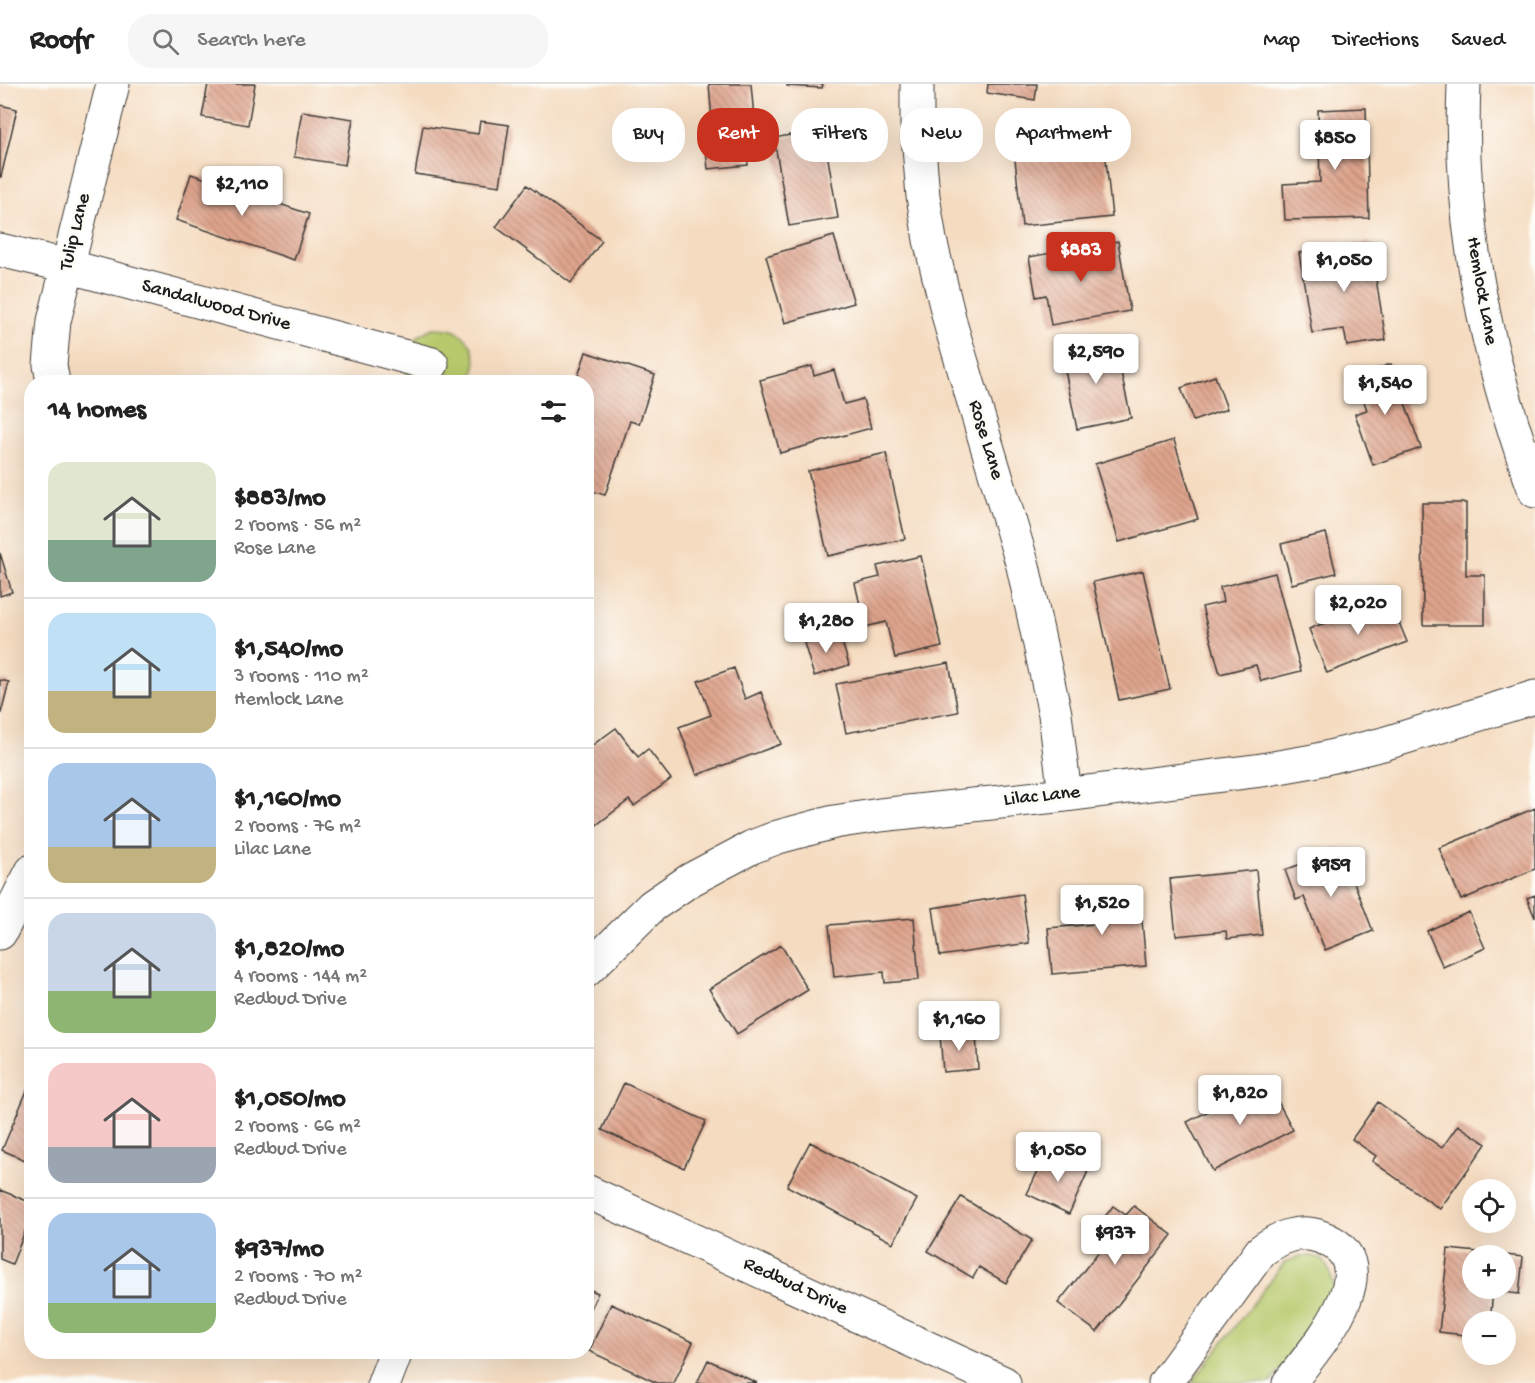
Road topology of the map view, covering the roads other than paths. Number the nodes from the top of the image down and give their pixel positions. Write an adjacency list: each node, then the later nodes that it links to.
1 (113, 84): 5 (street, Tulip Lane)
2 (917, 84): 10 (street, Rose Lane)
3 (1464, 84): 8 (street, Hemlock Lane)
4 (0, 250): 5 (street, Sandalwood Drive)
5 (67, 266): 6 (street, Sandalwood Drive); 7 (street, Tulip Lane)
6 (432, 364)
7 (52, 375)
8 (1535, 491)
9 (1535, 697): 10 (street, Lilac Lane)
10 (1065, 795): 13 (street, Lilac Lane)
11 (24, 886): 12 (street)
12 (0, 933)
13 (594, 963)
14 (594, 1195): 17 (street, Redbud Drive)
15 (393, 1359): 16 (street)
16 (384, 1383)
17 (1004, 1383)
18 (1165, 1383): 19 (street)
19 (1289, 1383)

